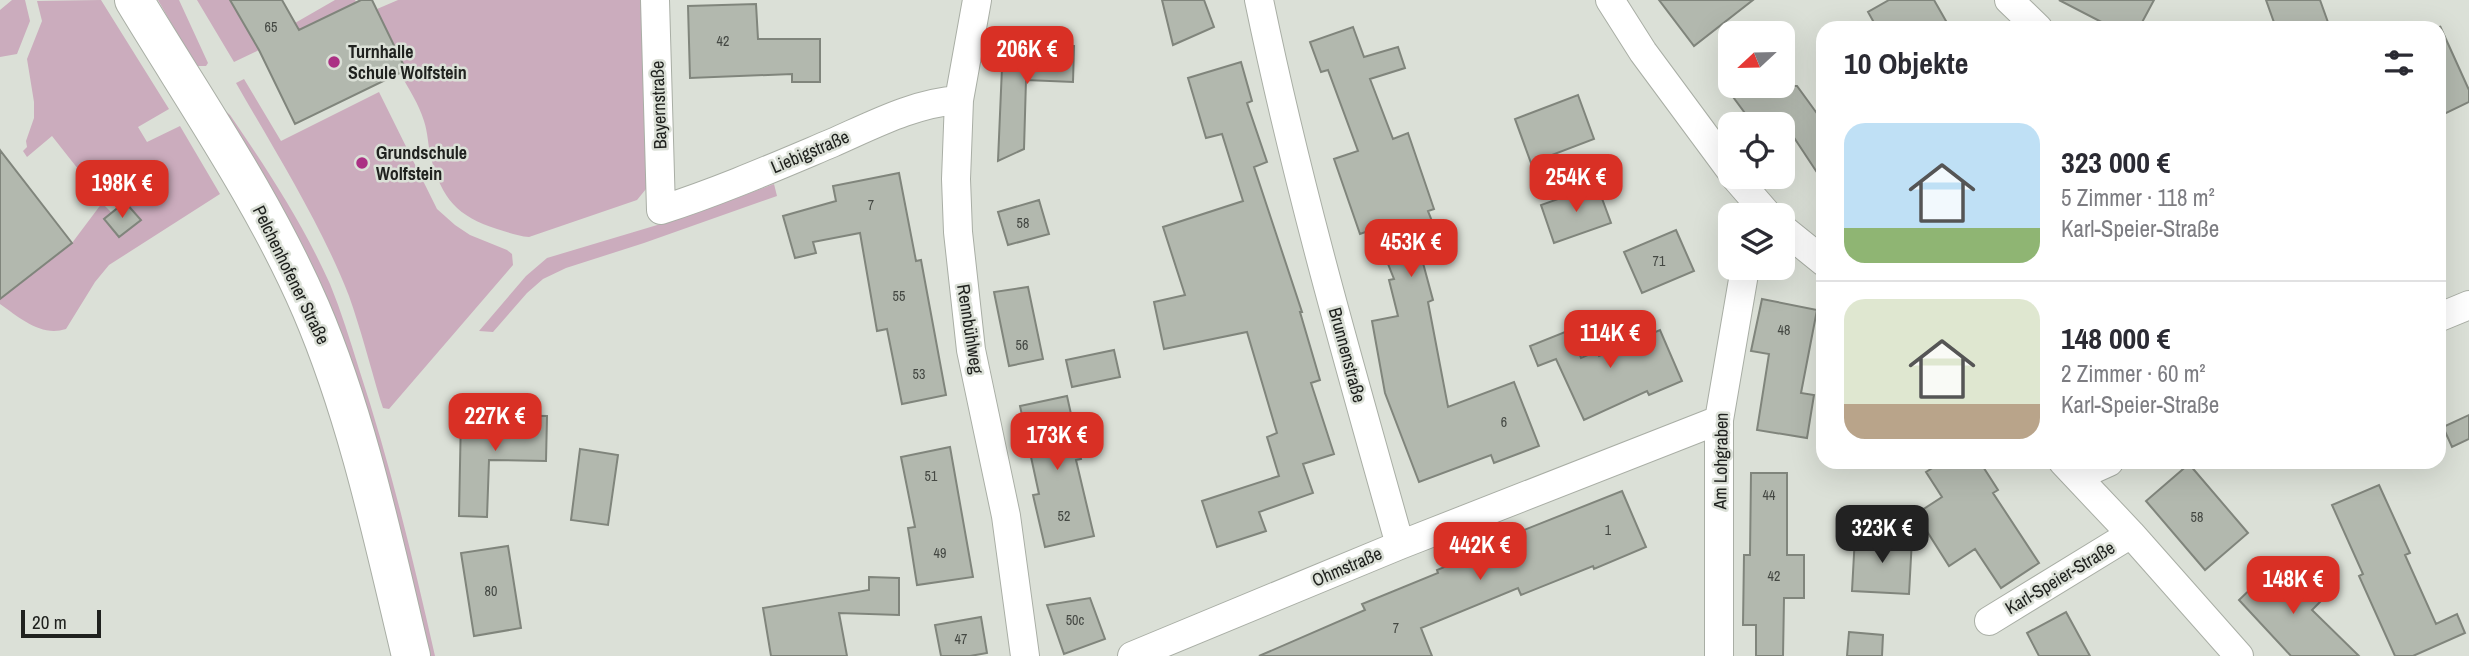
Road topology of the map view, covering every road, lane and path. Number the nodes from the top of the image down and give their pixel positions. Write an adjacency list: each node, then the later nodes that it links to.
1 (134, 0): 21 (main road, Pelchenhofener Straße)
2 (656, 0): 10 (street, Bayernstraße)
3 (976, 0): 8 (street, Rennbühlweg)
4 (1259, 0): 19 (street, Brunnenstraße)
5 (1609, 0): 9 (street)
6 (2009, 0): 7 (street)
7 (2031, 21)
8 (959, 100): 10 (street, Liebigstraße); 22 (street, Rennbühlweg)
9 (1718, 153)
10 (661, 210)
11 (1795, 239): 12 (street)
12 (1816, 256)
13 (1743, 280): 16 (street, Am Lohgraben)
14 (2469, 305): 15 (street)
15 (2446, 315)
16 (1719, 420): 19 (street, Ohmstraße); 24 (street, Am Lohgraben)
17 (2070, 469): 18 (street, Karl-Speier-Straße)
18 (2132, 534): 20 (street, Karl-Speier-Straße); 25 (street, Karl-Speier-Straße)
19 (1400, 545): 23 (street, Ohmstraße)
20 (1989, 621)
21 (411, 656)
22 (1025, 656)
23 (1132, 656)
24 (1719, 656)
25 (2239, 656)

